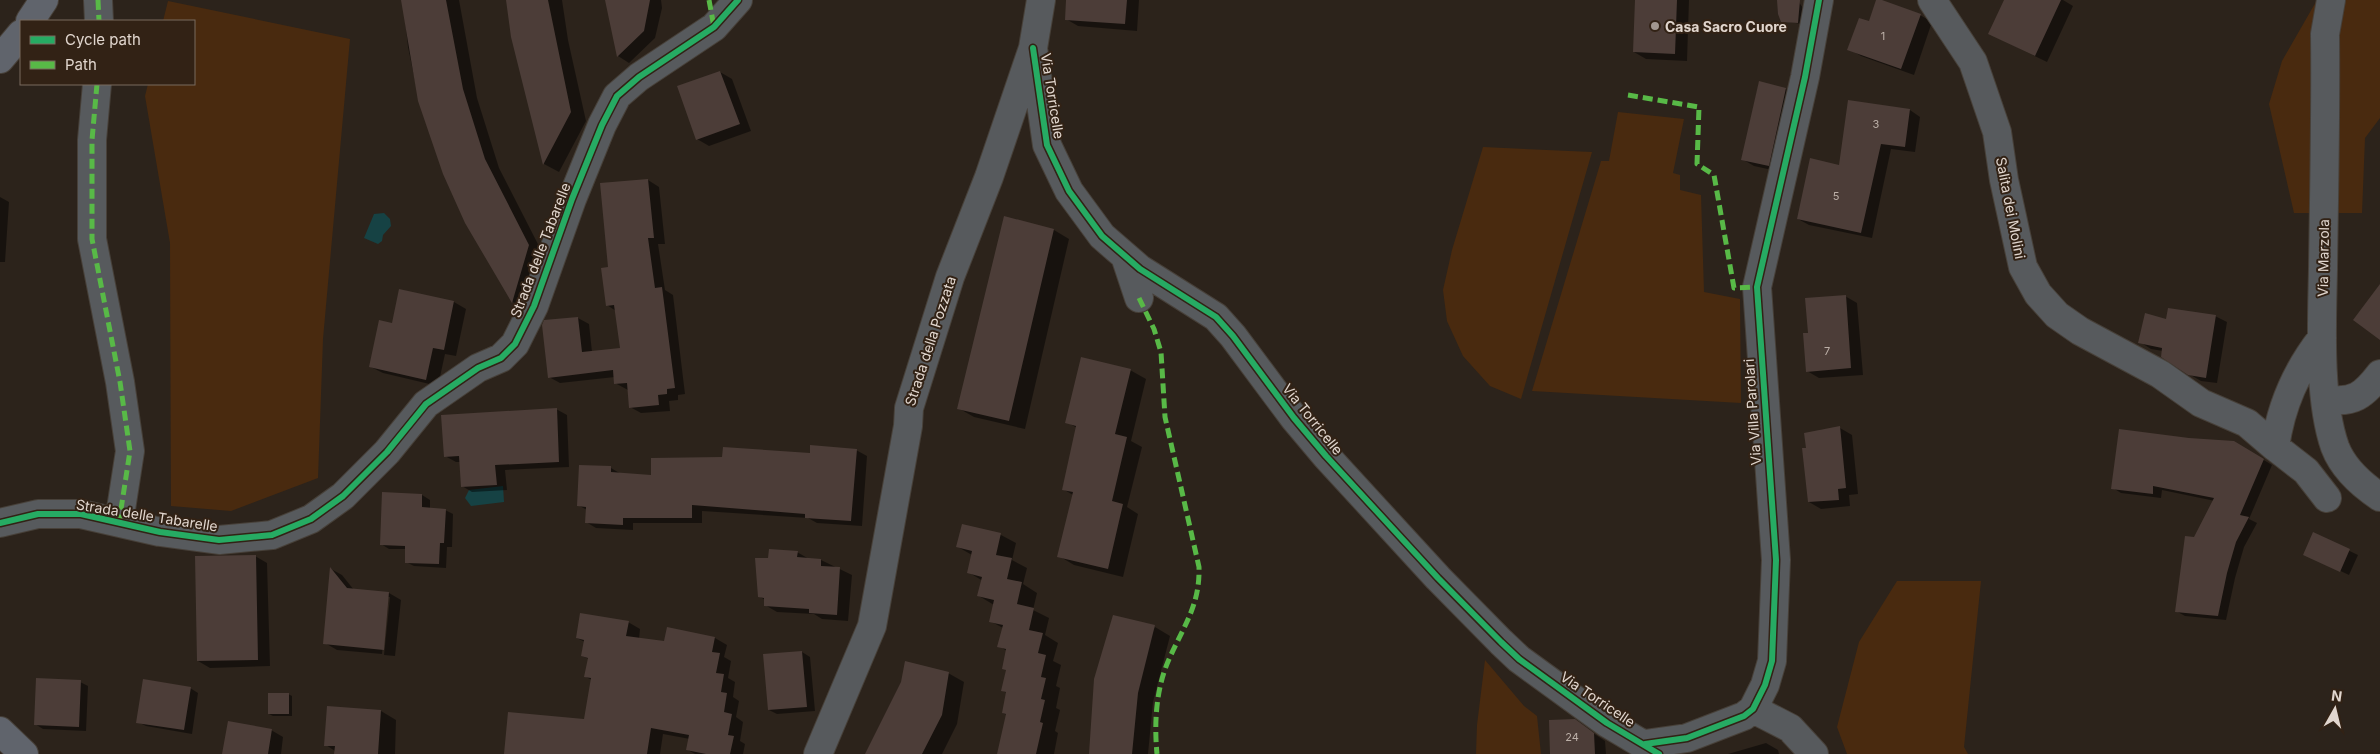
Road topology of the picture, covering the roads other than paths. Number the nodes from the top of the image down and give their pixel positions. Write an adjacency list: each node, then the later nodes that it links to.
1 (44, 0): 8 (main road)
2 (98, 0): 9 (street)
3 (738, 0): 23 (street, Strada delle Tabarelle)
4 (1041, 0): 11 (street)
5 (1819, 0): 24 (street, Via Villa Parolari)
6 (1932, 0): 19 (street, Salita dei Molini)
7 (2332, 0): 16 (street, Via Marzola)
8 (31, 20)
9 (99, 20)
10 (20, 35): 12 (main road)
11 (1033, 48): 14 (street, Via Torricelle); 28 (street, Strada della Pozzata)
12 (0, 58)
13 (97, 85): 23 (street)
14 (1126, 259): 15 (street, Via Torricelle); 26 (street, Via Torricelle)
15 (1139, 298)
16 (2322, 338): 18 (street, Via Marzola); 19 (street)
17 (2380, 374): 18 (street)
18 (2326, 400): 20 (street, Via Marzola)
19 (2275, 447): 21 (street, Salita dei Molini)
20 (2380, 497)
21 (2328, 498)
22 (0, 522): 23 (street, Strada delle Tabarelle)
23 (119, 522)
24 (1753, 709): 26 (street); 29 (street)
25 (0, 732): 27 (main road)
26 (1652, 749)
27 (24, 754)
28 (818, 754)
29 (1814, 754)

